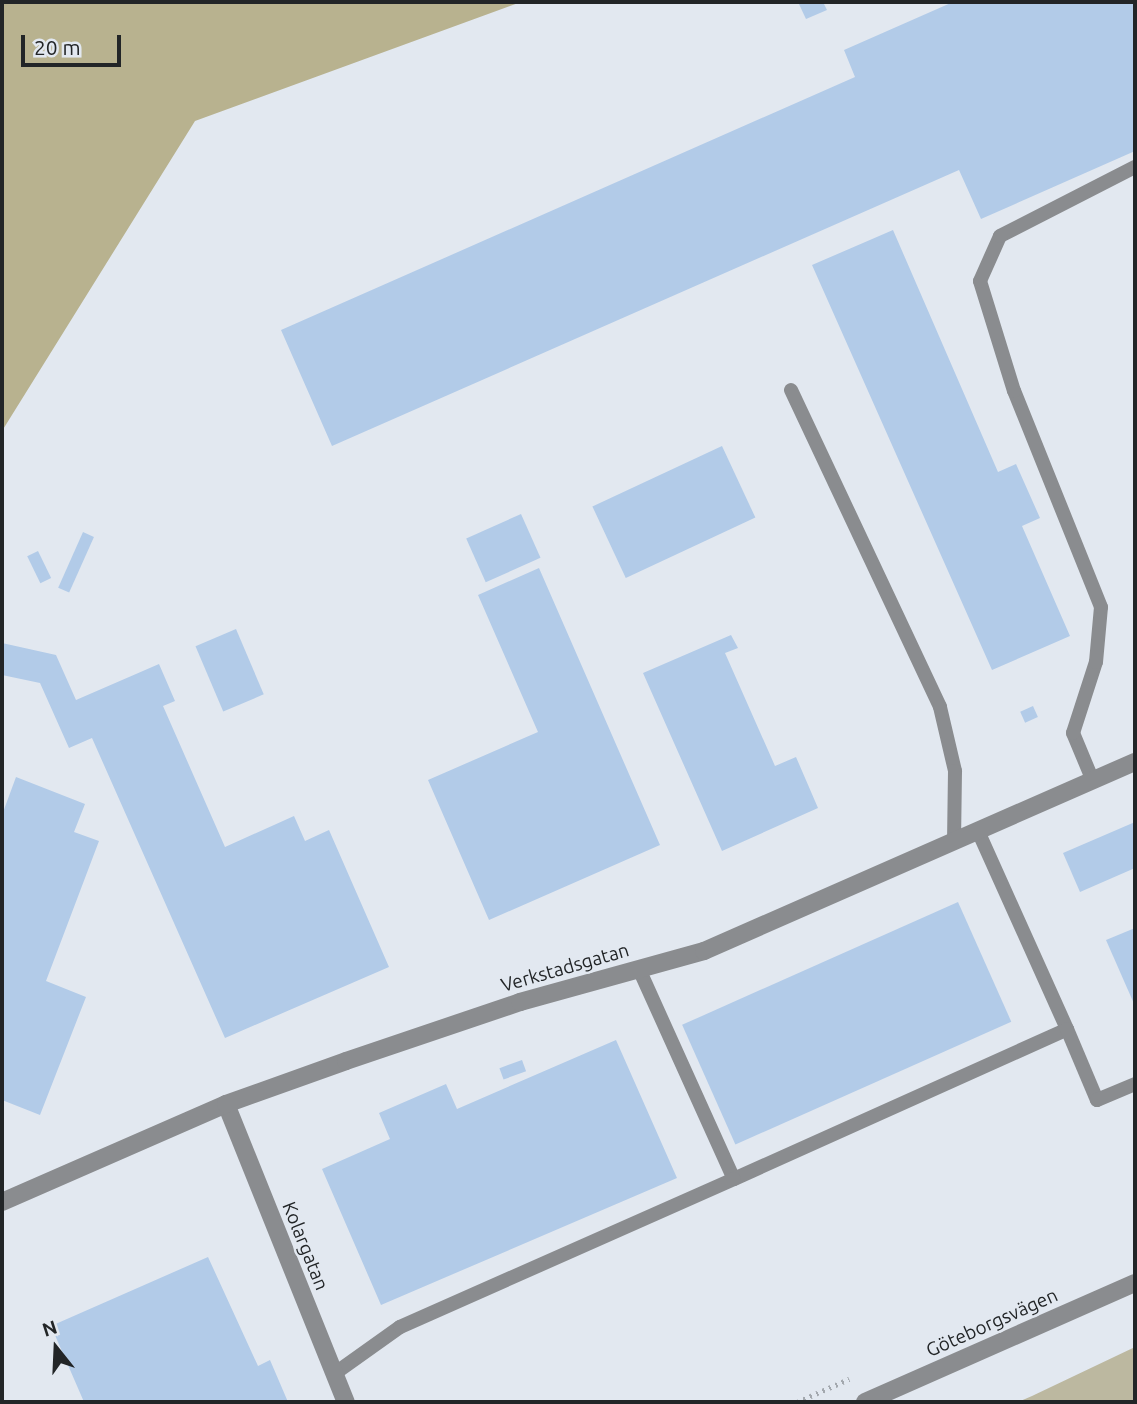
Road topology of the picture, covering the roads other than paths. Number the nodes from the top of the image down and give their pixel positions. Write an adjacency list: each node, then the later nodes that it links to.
1 (1135, 167): 4 (lane)
2 (791, 390): 6 (lane)
3 (1135, 762): 4 (street, Verkstadsgatan)
4 (1093, 781): 5 (street, Verkstadsgatan)
5 (978, 831): 6 (street, Verkstadsgatan); 8 (lane)
6 (954, 841): 7 (street, Verkstadsgatan)
7 (639, 969): 10 (street, Verkstadsgatan); 11 (lane)
8 (1067, 1029): 9 (lane); 11 (lane)
9 (1135, 1084)
10 (226, 1104): 12 (street, Verkstadsgatan); 14 (street, Kolargatan)
11 (734, 1180): 14 (lane)
12 (2, 1202)
13 (1135, 1283): 16 (street, Göteborgsvägen)
14 (334, 1374): 15 (street, Kolargatan)
15 (346, 1402)
16 (865, 1402)

